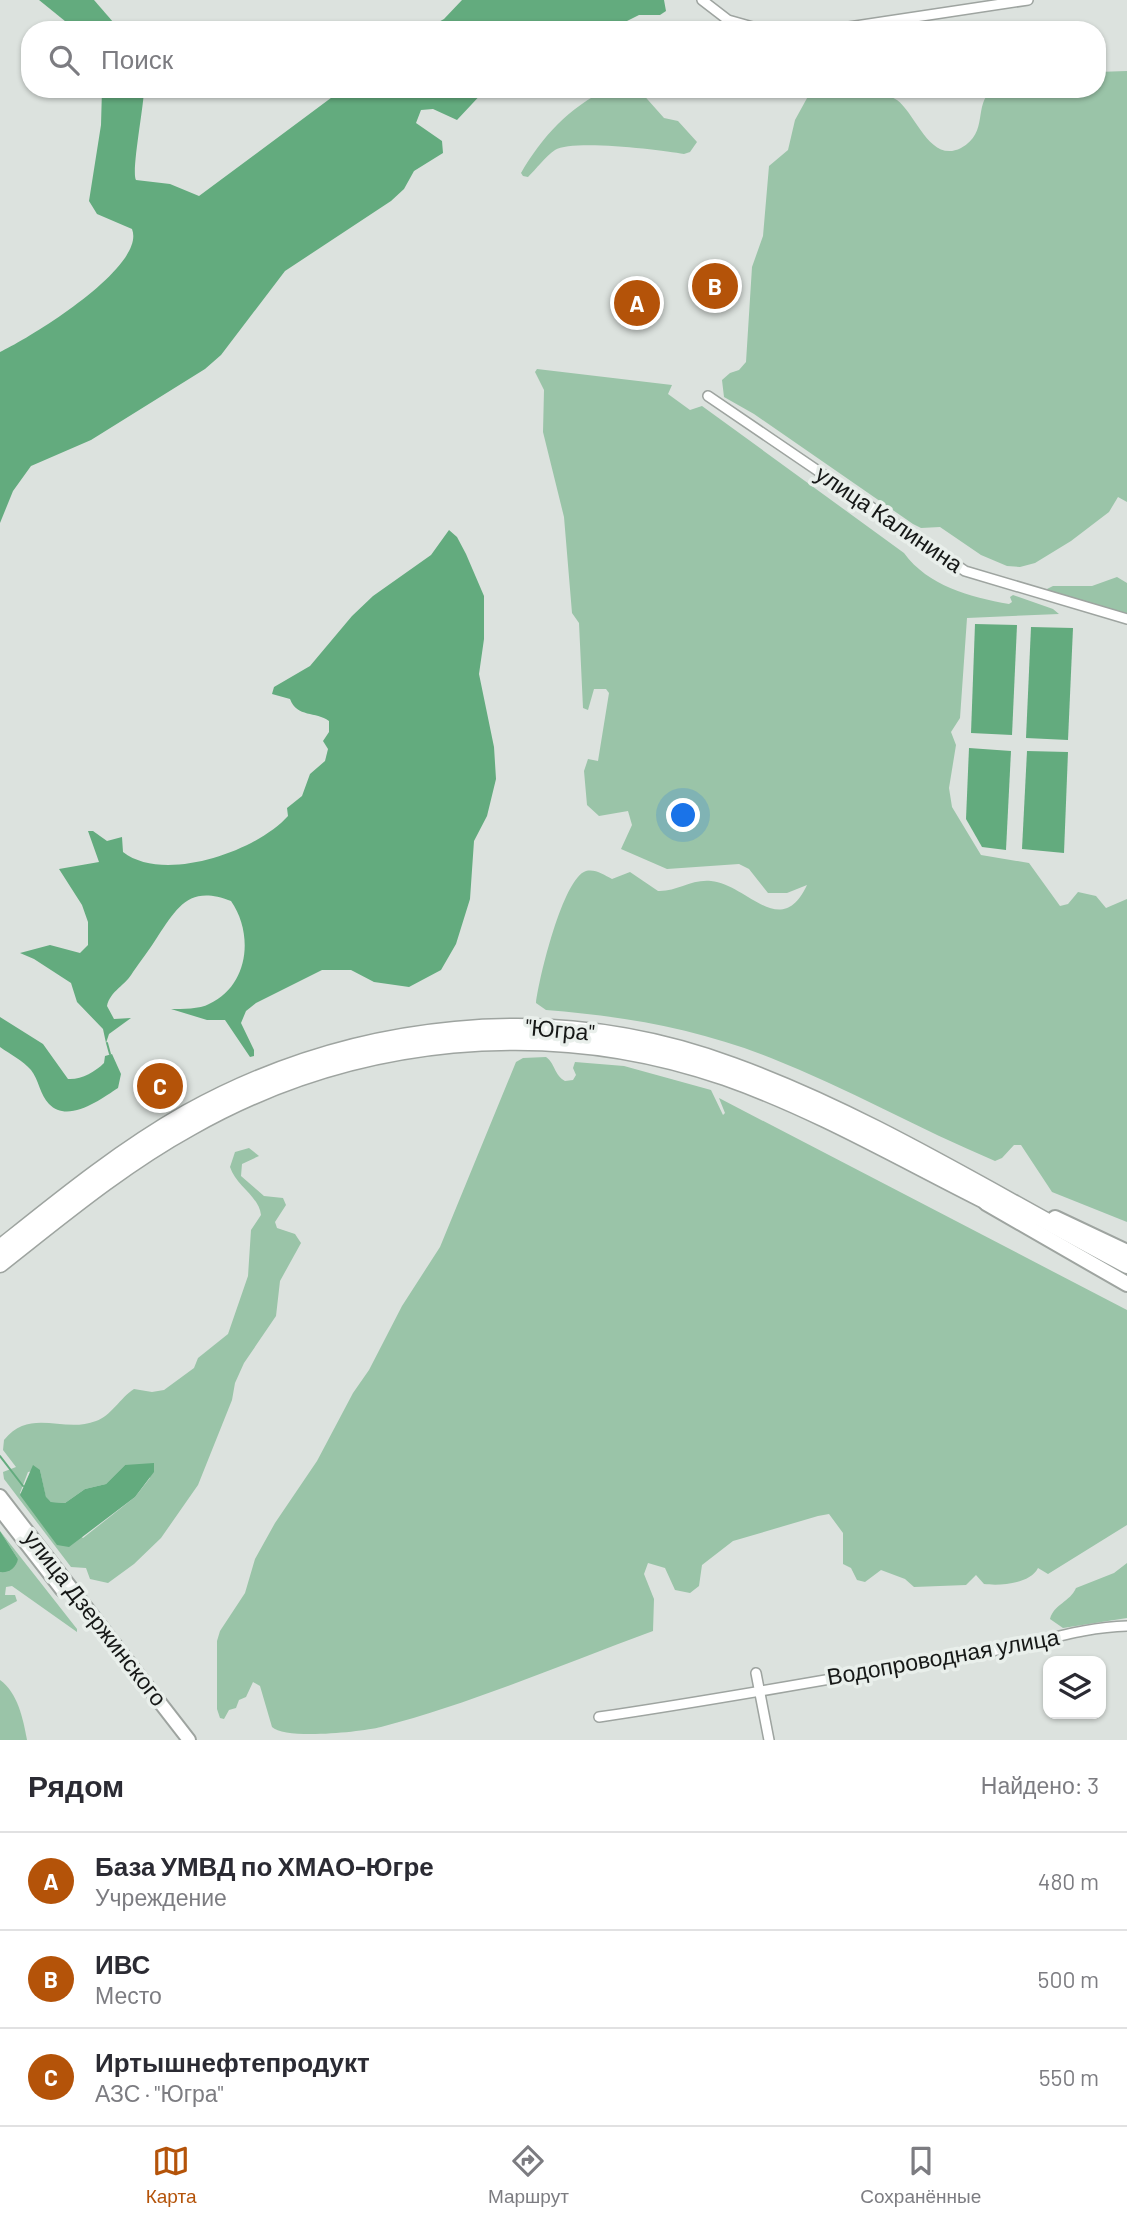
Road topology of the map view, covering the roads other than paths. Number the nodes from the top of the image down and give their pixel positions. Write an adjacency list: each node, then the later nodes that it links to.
1 (702, 0): 3 (street)
2 (1028, 0): 4 (street)
3 (732, 21)
4 (889, 21)
5 (708, 396): 6 (street, улица Калинина)
6 (1127, 619)
7 (936, 1169): 8 (highway, "Югра"); 9 (highway, "Югра"); 10 (main road); 12 (highway, "Югра"); 13 (highway, "Югра"); 15 (main road)
8 (123, 1170): 11 (highway, "Югра"); 14 (street)
9 (0, 1248)
10 (1127, 1252)
11 (0, 1264)
12 (1127, 1265)
13 (1127, 1271)
14 (0, 1272)
15 (1127, 1284)
16 (0, 1496): 23 (street, улица Дзержинского)
17 (0, 1510): 22 (street, улица Дзержинского)
18 (1127, 1626): 20 (street, Водопроводная улица)
19 (756, 1674): 20 (street)
20 (759, 1690): 21 (street, Водопроводная улица); 24 (street)
21 (599, 1717)
22 (179, 1740)
23 (189, 1740)
24 (769, 1740)

